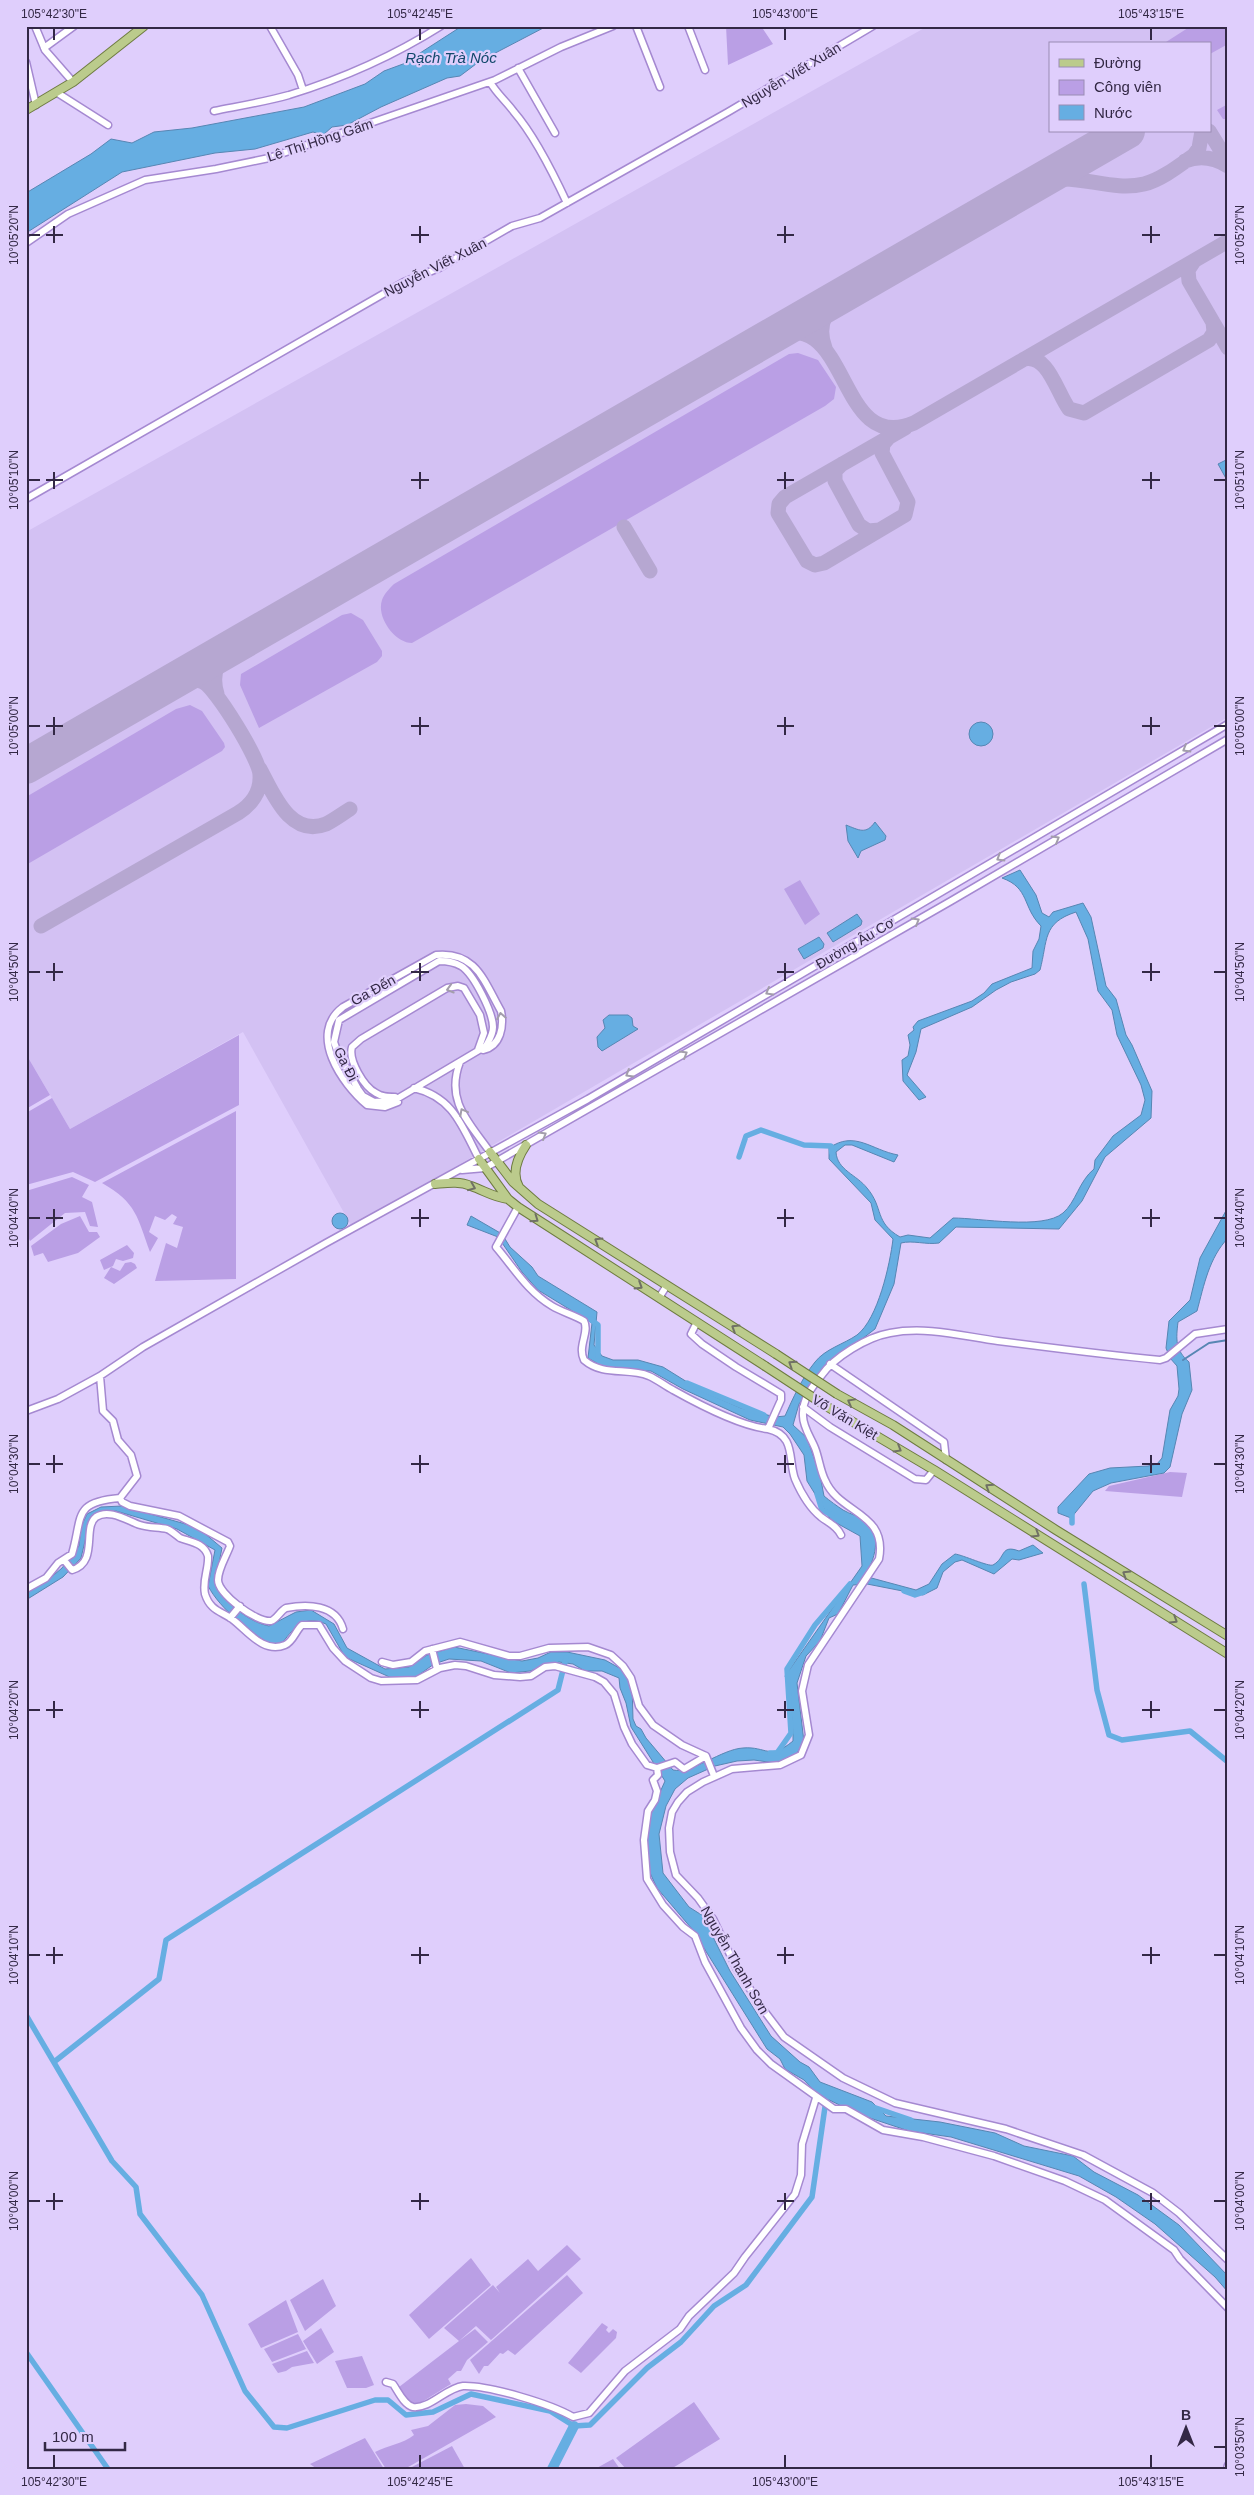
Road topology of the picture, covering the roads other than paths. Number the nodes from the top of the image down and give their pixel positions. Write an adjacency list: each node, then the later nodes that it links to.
1 (35, 26): 10 (street)
2 (74, 26): 10 (street)
3 (144, 26): 14 (main road)
4 (270, 26): 17 (street)
5 (442, 26): 17 (street)
6 (613, 26): 12 (street, Lê Thị Hồng Gấm)
7 (636, 26): 16 (street)
8 (688, 26): 13 (street)
9 (873, 26): 24 (street, Nguyễn Viết Xuân)
10 (44, 48): 14 (street)
11 (26, 62): 19 (street)
12 (518, 68): 15 (street, Lê Thị Hồng Gấm); 23 (street)
13 (706, 70)
14 (73, 82): 18 (main road)
15 (490, 82): 24 (street); 25 (street, Lê Thị Hồng Gấm)
16 (660, 87)
17 (303, 90): 21 (street)
18 (56, 92): 19 (main road); 22 (street)
19 (36, 105): 20 (main road)
20 (26, 110)
21 (214, 111)
22 (108, 125)
23 (555, 133)
24 (567, 203): 26 (street, Nguyễn Viết Xuân)
25 (26, 242)
26 (26, 499)
27 (1228, 724): 29 (street, Đường Âu Cơ, one-way to 29)
28 (1228, 739): 30 (street, Đường Âu Cơ)
29 (1074, 814): 30 (street); 35 (street, Đường Âu Cơ, one-way to 35)
30 (1081, 825): 36 (street, Đường Âu Cơ, one-way to 30)
31 (477, 1051): 32 (street); 34 (street, one-way to 34); 34 (street, Ga Đi); 34 (street, Ga Đến, one-way to 34)
32 (460, 1062): 33 (street); 38 (street, one-way to 32)
33 (414, 1088): 34 (street); 39 (street)
34 (402, 1097)
35 (588, 1098): 36 (street); 38 (street, Đường Âu Cơ)
36 (592, 1107): 37 (street, Đường Âu Cơ, one-way to 36)
37 (526, 1145): 40 (street, Đường Âu Cơ); 44 (main road)
38 (490, 1152): 39 (street, Đường Âu Cơ); 40 (main road, Võ Văn Kiệt)
39 (480, 1158): 41 (main road, Võ Văn Kiệt); 42 (street, Đường Âu Cơ)
40 (497, 1161): 41 (street, Đường Âu Cơ); 44 (main road, Võ Văn Kiệt)
41 (485, 1168): 42 (street); 45 (main road, Võ Văn Kiệt)
42 (461, 1170): 43 (street, Đường Âu Cơ)
43 (435, 1184): 45 (main road, one-way to 45); 52 (street, Đường Âu Cơ)
44 (522, 1191): 47 (main road, Võ Văn Kiệt, one-way to 44)
45 (508, 1199): 46 (main road, Võ Văn Kiệt)
46 (518, 1207): 48 (main road, Võ Văn Kiệt, one-way to 48); 55 (street)
47 (667, 1285): 48 (street); 56 (main road, Võ Văn Kiệt, one-way to 47, bridge)
48 (659, 1298): 49 (main road, Võ Văn Kiệt)
49 (698, 1322): 55 (street); 57 (main road, Võ Văn Kiệt, one-way to 57, bridge)
50 (1228, 1329): 51 (street)
51 (830, 1364): 53 (street); 56 (street)
52 (100, 1376): 54 (street, Đường Âu Cơ); 58 (street)
53 (803, 1407): 57 (street); 74 (street, Nguyễn Thanh Sơn)
54 (26, 1411)
55 (769, 1427): 59 (street)
56 (946, 1460): 62 (main road, Võ Văn Kiệt, one-way to 56)
57 (934, 1470): 63 (main road, Võ Văn Kiệt, one-way to 63)
58 (120, 1498): 60 (street); 64 (street)
59 (841, 1535)
60 (65, 1561): 61 (street); 65 (street)
61 (26, 1589)
62 (1162, 1596): 63 (main road); 67 (main road, Võ Văn Kiệt)
63 (1153, 1607): 69 (main road, Võ Văn Kiệt, one-way to 69)
64 (239, 1608): 65 (street); 66 (street)
65 (232, 1617): 71 (street)
66 (343, 1629)
67 (1228, 1636)
68 (433, 1650): 70 (street); 71 (street); 72 (street)
69 (1228, 1654)
70 (382, 1662)
71 (436, 1667): 73 (street)
72 (707, 1757): 73 (street); 74 (street)
73 (657, 1768): 75 (street)
74 (714, 1776): 76 (street, Nguyễn Thanh Sơn)
75 (818, 2099): 77 (street); 78 (street)
76 (1228, 2260)
77 (1228, 2308)
78 (386, 2382)
79 (1228, 2465): 80 (street)
80 (1227, 2469)

